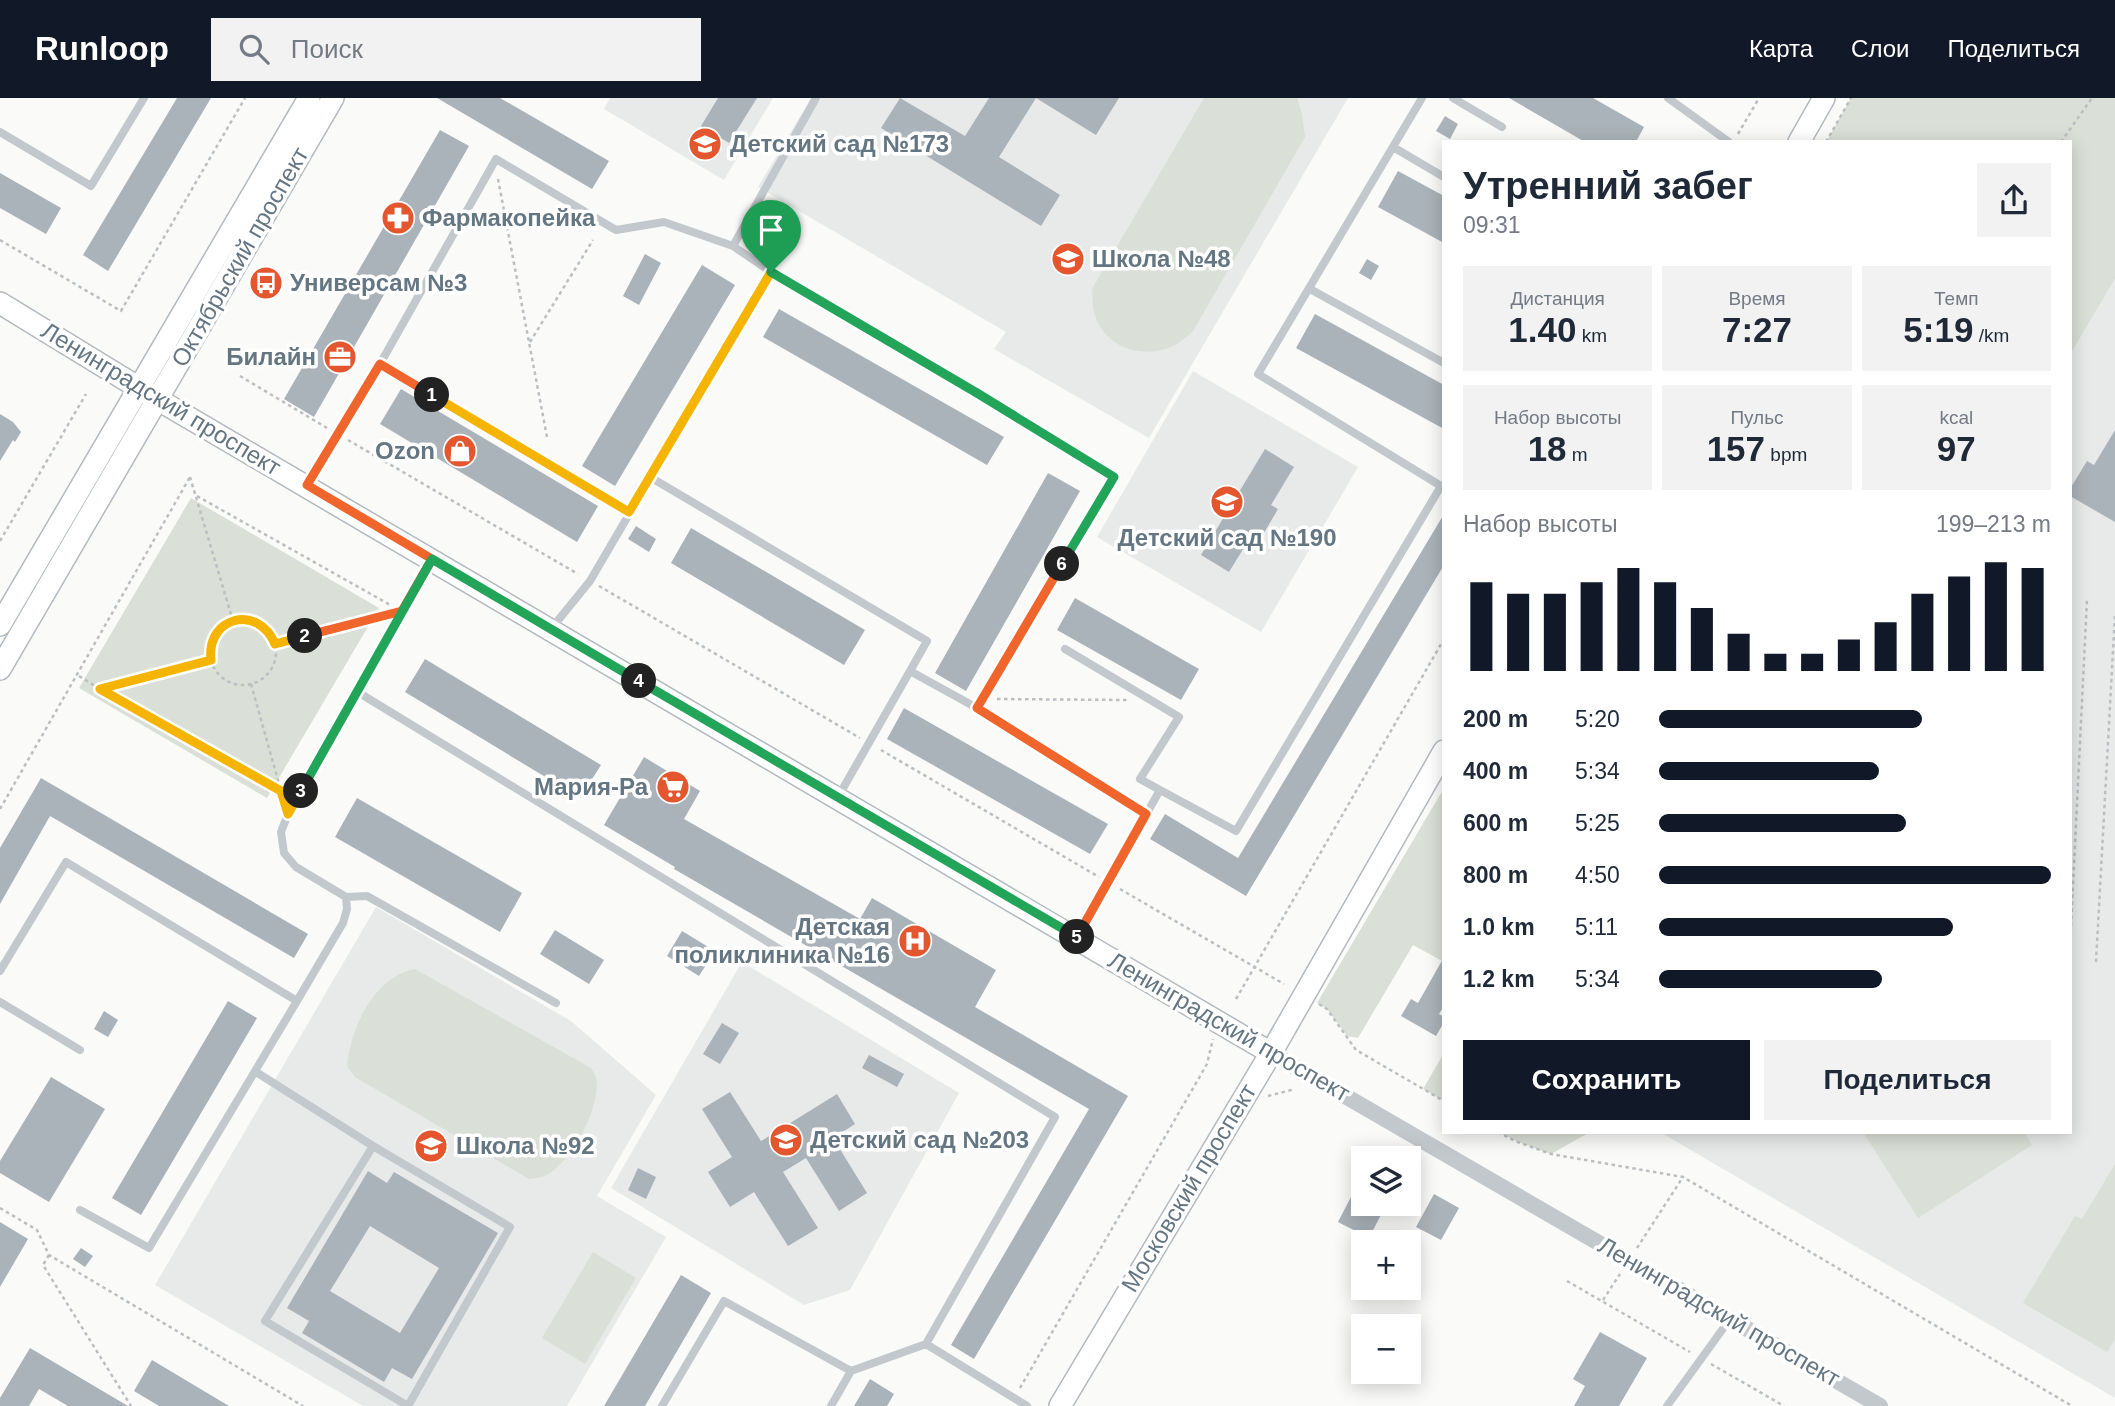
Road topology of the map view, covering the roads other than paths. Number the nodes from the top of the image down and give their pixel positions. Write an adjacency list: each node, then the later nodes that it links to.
1 (144, 98): 10 (lane)
2 (309, 98): 21 (street, Октябрьский проспект)
3 (333, 98): 21 (street, Октябрьский проспект)
4 (816, 98): 15 (lane)
5 (1422, 98): 13 (lane)
6 (1453, 98): 9 (lane)
7 (1668, 98): 11 (lane)
8 (1824, 98): 12 (street)
9 (1502, 127)
10 (0, 132)
11 (1728, 140)
12 (1800, 140)
13 (1393, 147): 14 (lane); 17 (lane)
14 (1442, 176)
15 (733, 246): 16 (lane); 20 (lane)
16 (771, 272): 22 (lane); 33 (lane)
17 (1310, 289): 19 (lane); 24 (lane)
18 (0, 303): 21 (street, Ленинградский проспект)
19 (1442, 362)
20 (380, 364): 23 (lane); 25 (lane)
21 (148, 393): 23 (street, Ленинградский проспект); 27 (street, Октябрьский проспект); 30 (street, Октябрьский проспект)
22 (650, 477): 25 (lane); 31 (lane)
23 (307, 485): 26 (street, Ленинградский проспект)
24 (1442, 487): 35 (lane)
25 (629, 512): 28 (lane)
26 (432, 559): 28 (street, Ленинградский проспект); 32 (lane)
27 (0, 625)
28 (551, 629): 36 (street, Ленинградский проспект)
29 (1065, 649): 35 (lane)
30 (0, 669)
31 (910, 671): 33 (lane); 36 (lane)
32 (356, 691): 38 (lane); 50 (lane)
33 (977, 708): 37 (lane)
34 (1442, 754): 45 (street, Московский проспект)
35 (1160, 790): 37 (lane)
36 (837, 797): 39 (street, Ленинградский проспект)
37 (1146, 814): 39 (lane)
38 (346, 897): 41 (lane); 43 (lane)
39 (1076, 938): 45 (street, Ленинградский проспект)
40 (0, 971): 41 (lane)
41 (297, 1001): 46 (lane)
42 (0, 1002): 44 (lane)
43 (556, 1003)
44 (80, 1050)
45 (1271, 1052): 49 (street, Ленинградский проспект); 55 (street, Московский проспект)
46 (256, 1072): 47 (lane); 48 (lane)
47 (373, 1146): 47 (lane)
48 (80, 1210)
49 (1730, 1319): 56 (lane); 57 (street, Ленинградский проспект)
50 (926, 1344): 51 (lane); 54 (lane)
51 (851, 1371): 52 (lane); 53 (lane)
52 (662, 1406)
53 (831, 1406)
54 (1027, 1406)
55 (1060, 1406)
56 (1667, 1406)
57 (1880, 1406)

